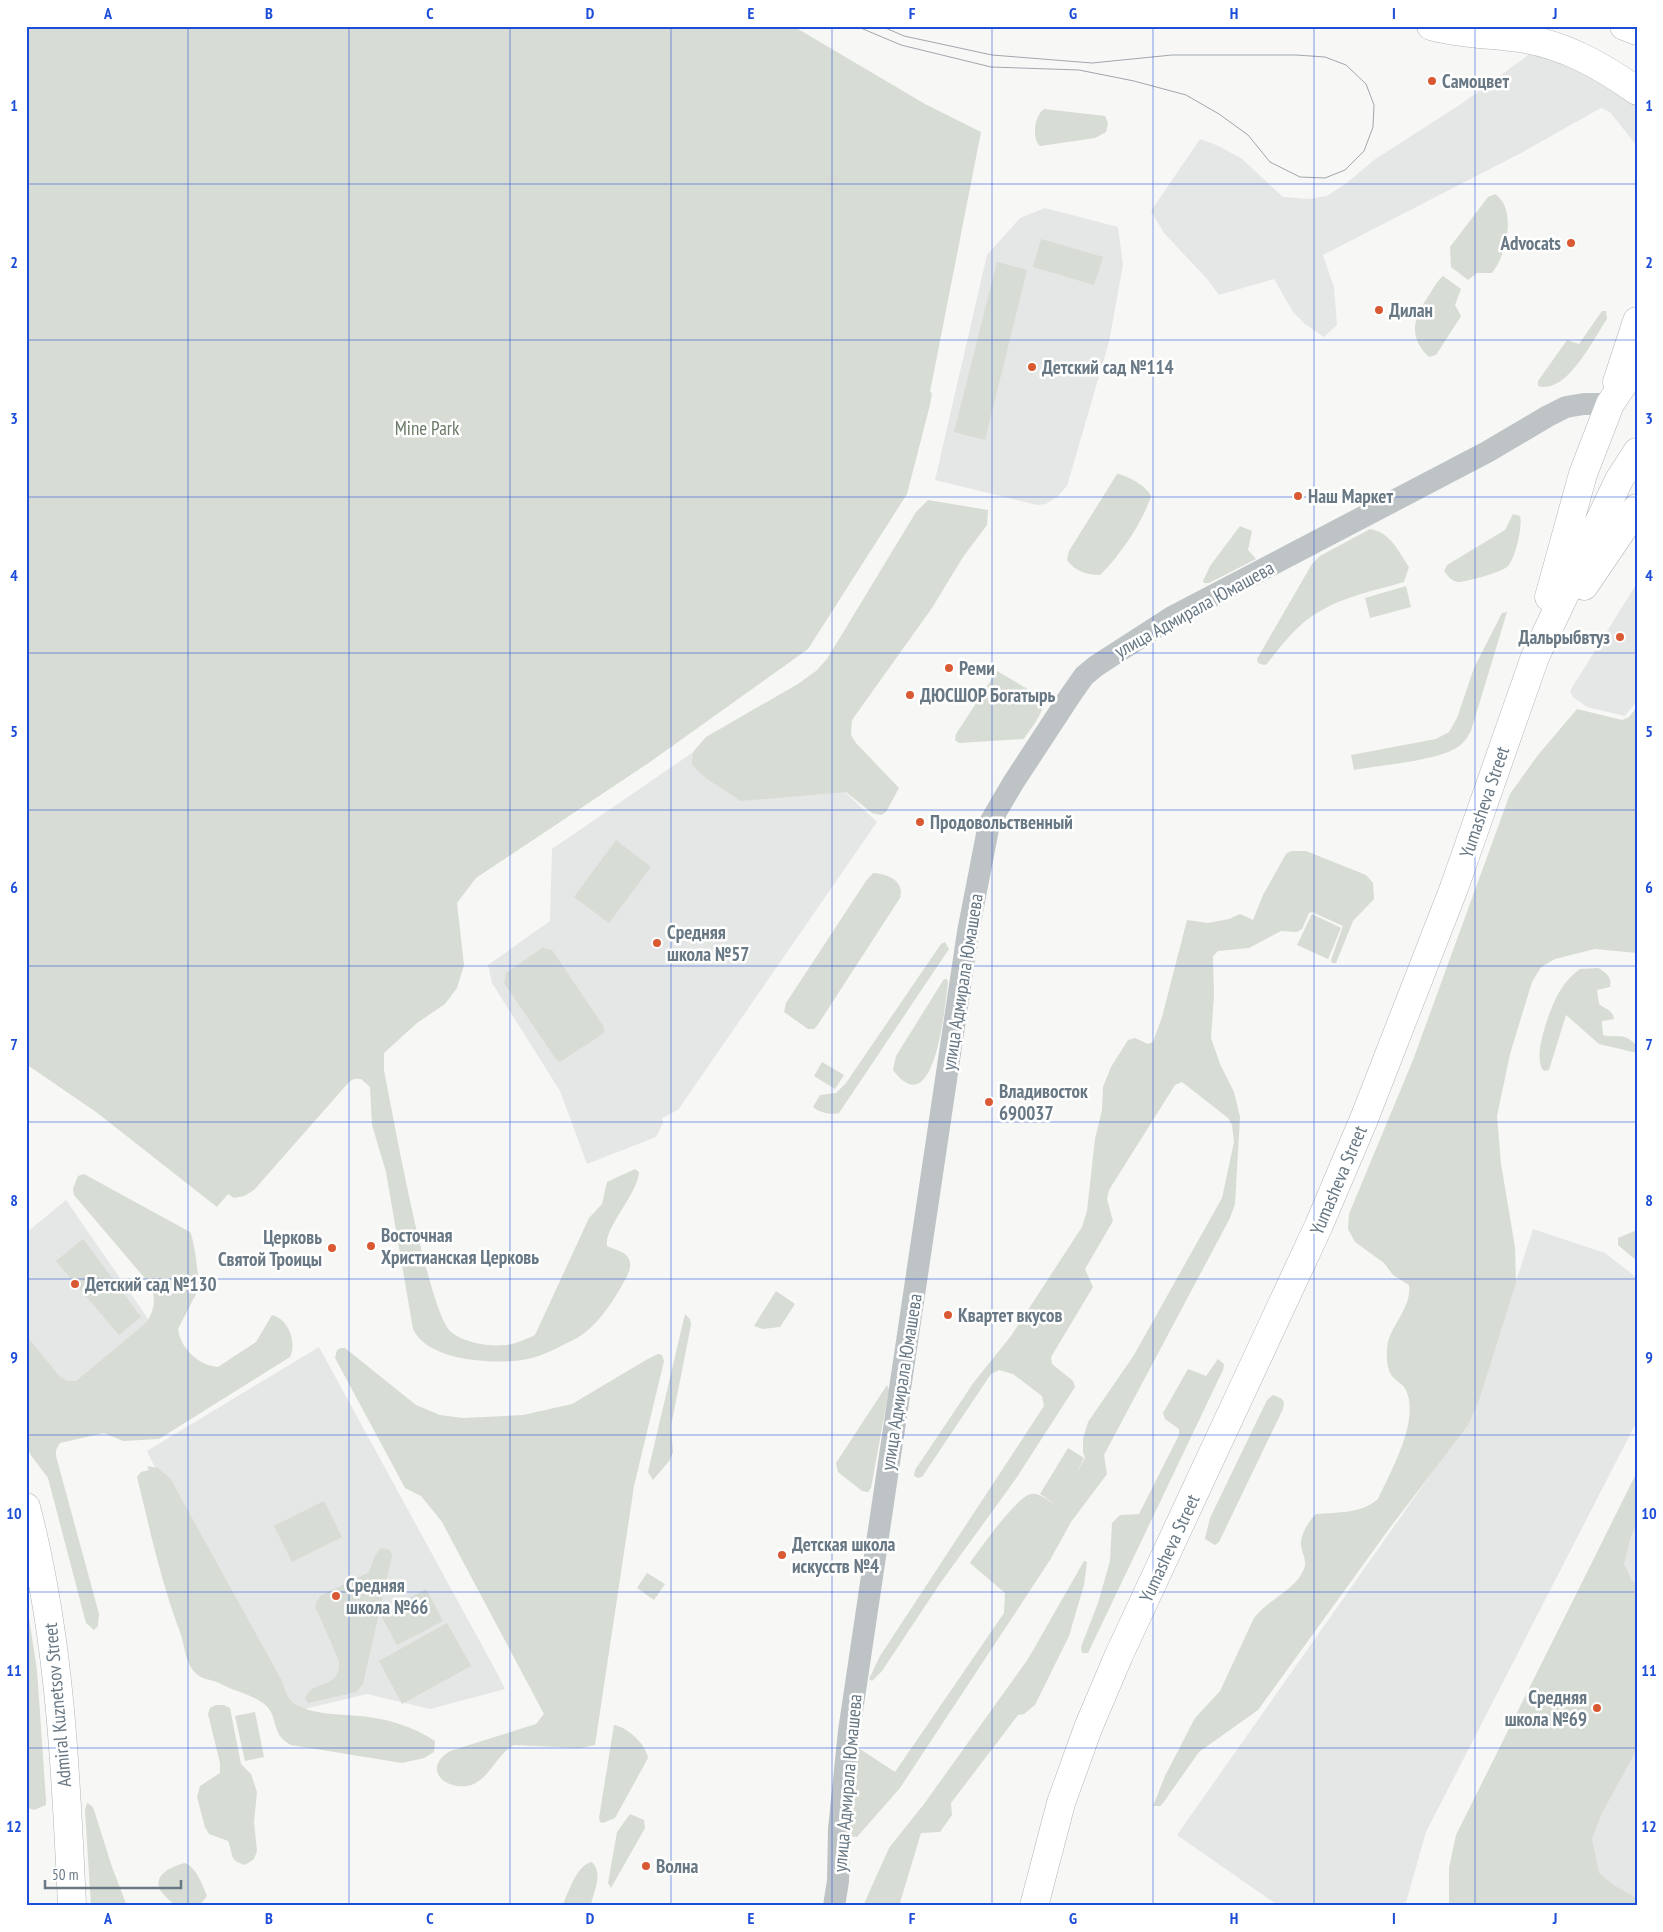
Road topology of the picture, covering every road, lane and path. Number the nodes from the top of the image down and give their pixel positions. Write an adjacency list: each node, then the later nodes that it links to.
1 (1432, 26): 4 (main road)
2 (1624, 26): 3 (main road)
3 (1637, 31)
4 (1637, 91)
5 (1637, 321): 7 (main road)
6 (1637, 364): 7 (main road)
7 (1610, 404): 9 (main road); 11 (main road); 14 (street, улица Адмирала Юмашева)
8 (1637, 452): 9 (main road, Yumasheva Street)
9 (1619, 480): 11 (main road, Yumasheva Street)
10 (1637, 508): 11 (main road)
11 (1535, 657): 15 (main road, Yumasheva Street)
12 (26, 1507): 13 (main road, Admiral Kuznetsov Street)
13 (72, 1906)
14 (834, 1906)
15 (1034, 1906)

